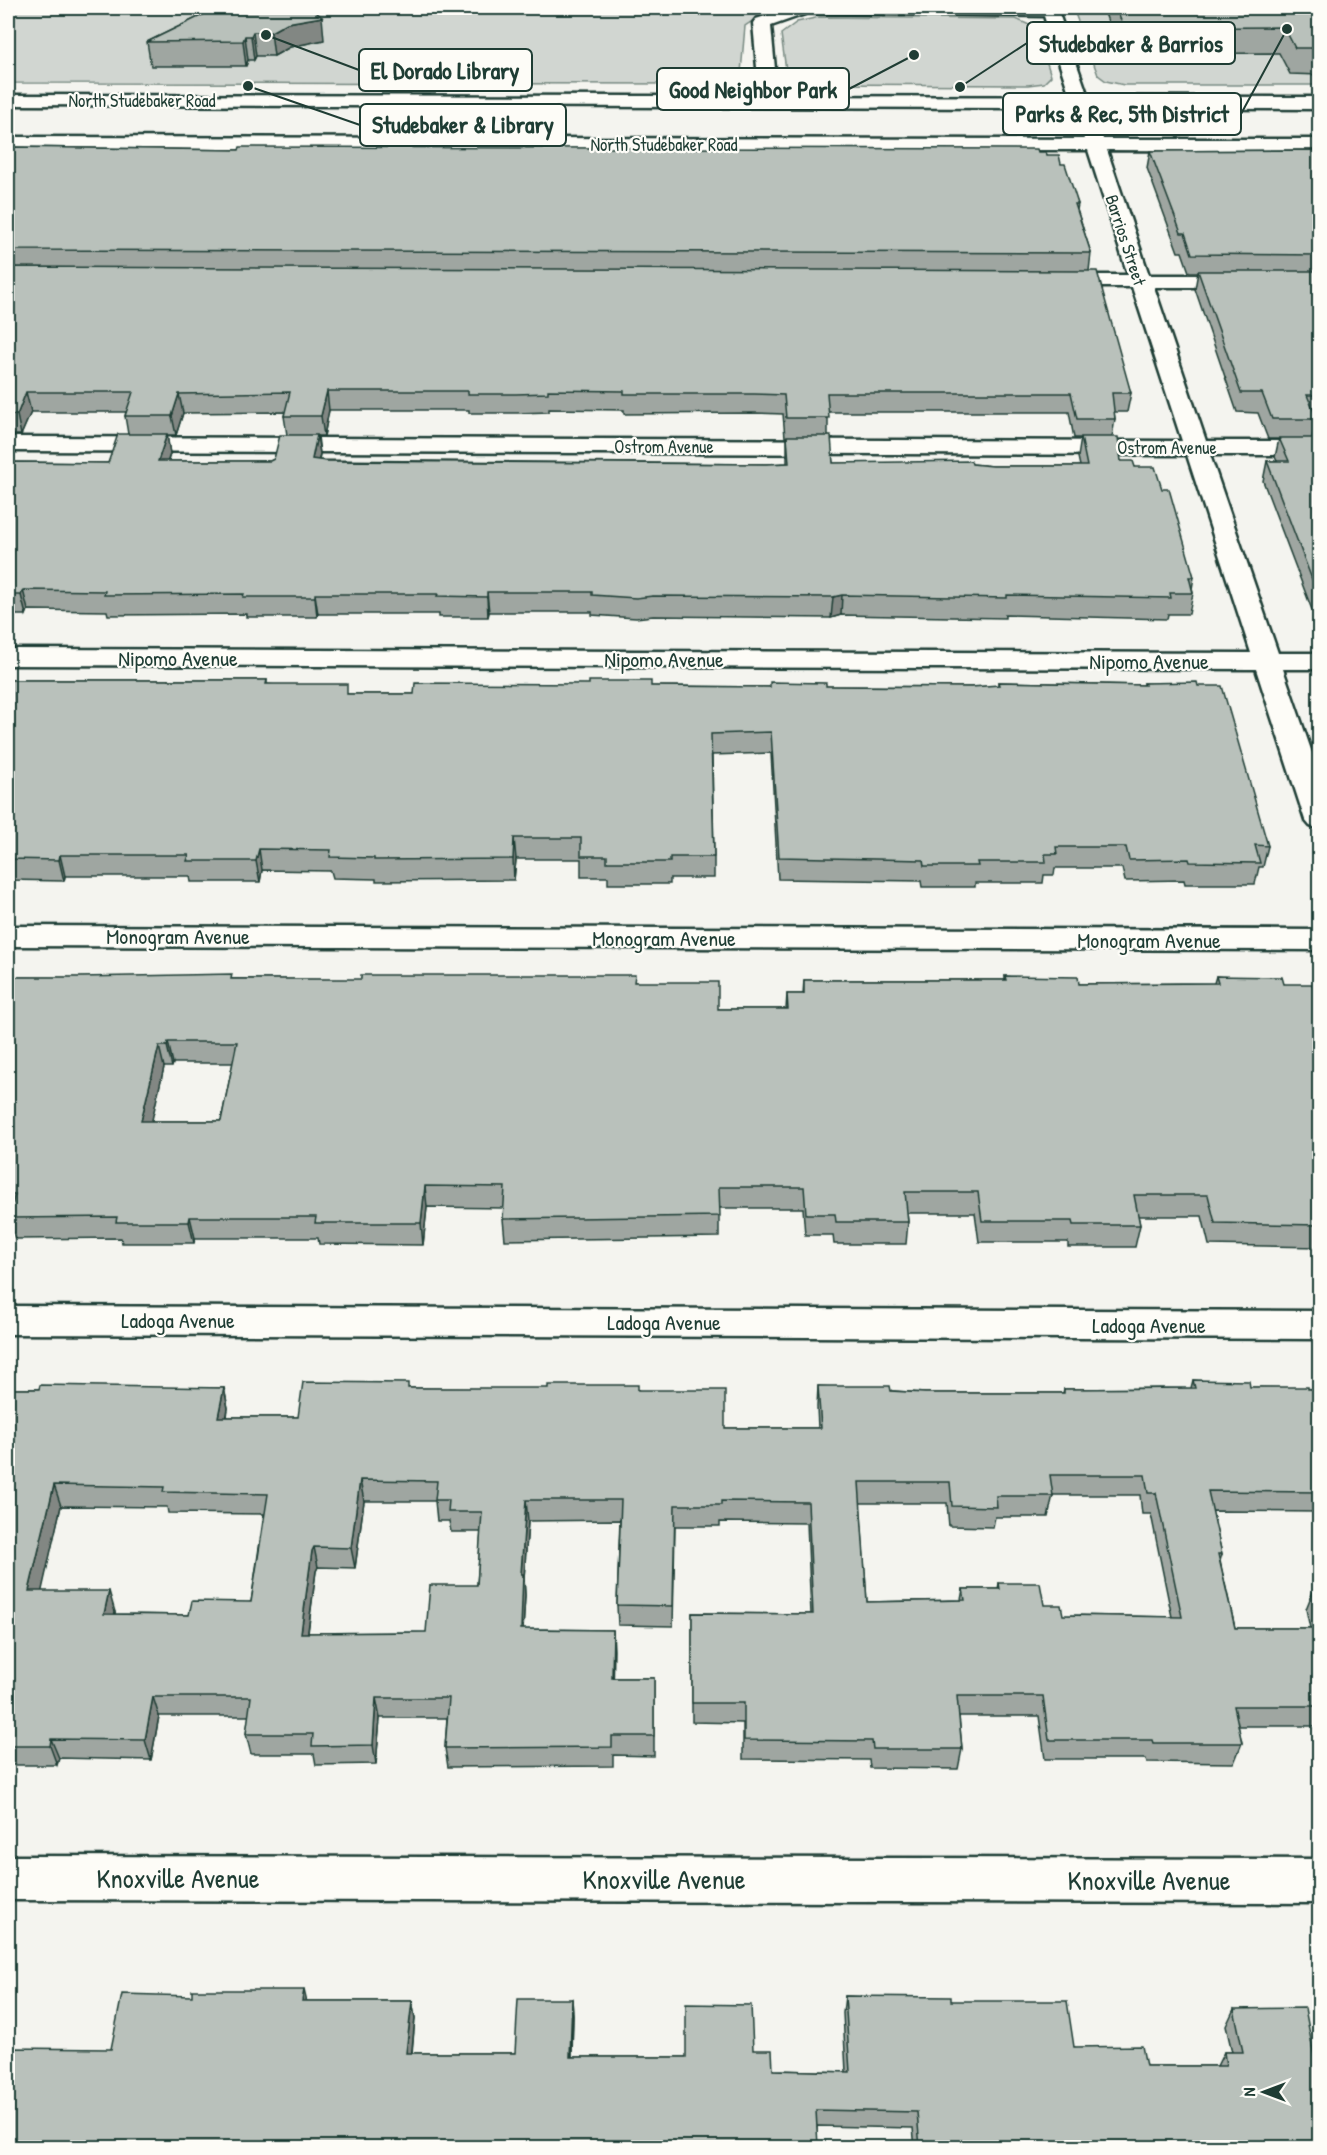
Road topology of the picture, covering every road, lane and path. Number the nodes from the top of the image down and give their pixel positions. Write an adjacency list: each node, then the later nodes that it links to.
1 (8, 100): 2 (street, North Studebaker Road)
2 (363, 100): 3 (street, North Studebaker Road); 6 (street)
3 (769, 102): 4 (street, North Studebaker Road); 4 (street, Barrios Street)
4 (1081, 102): 5 (street, North Studebaker Road); 8 (street, Barrios Street)
5 (1320, 103)
6 (357, 120)
7 (605, 120): 8 (street, North Studebaker Road)
8 (1088, 120): 9 (street, North Studebaker Road); 11 (street, Barrios Street)
9 (1320, 121)
10 (8, 143): 11 (street, North Studebaker Road)
11 (1096, 145): 12 (street, North Studebaker Road); 14 (street, Barrios Street)
12 (1320, 145)
13 (1031, 280): 14 (street)
14 (1139, 281): 15 (street); 17 (street, Barrios Street)
15 (1320, 281)
16 (8, 444): 17 (street, Ostrom Avenue)
17 (1198, 448): 18 (street, Ostrom Avenue); 21 (street, Barrios Street)
18 (1320, 448)
19 (8, 657): 21 (street, Nipomo Avenue)
20 (1320, 661): 21 (street, Nipomo Avenue)
21 (1266, 662): 22 (street, Barrios Street)
22 (1320, 820)
23 (8, 936): 24 (street, Monogram Avenue)
24 (1320, 940)
25 (8, 1320): 26 (street, Ladoga Avenue)
26 (1320, 1325)
27 (8, 1878): 28 (street, Knoxville Avenue)
28 (1320, 1881)

